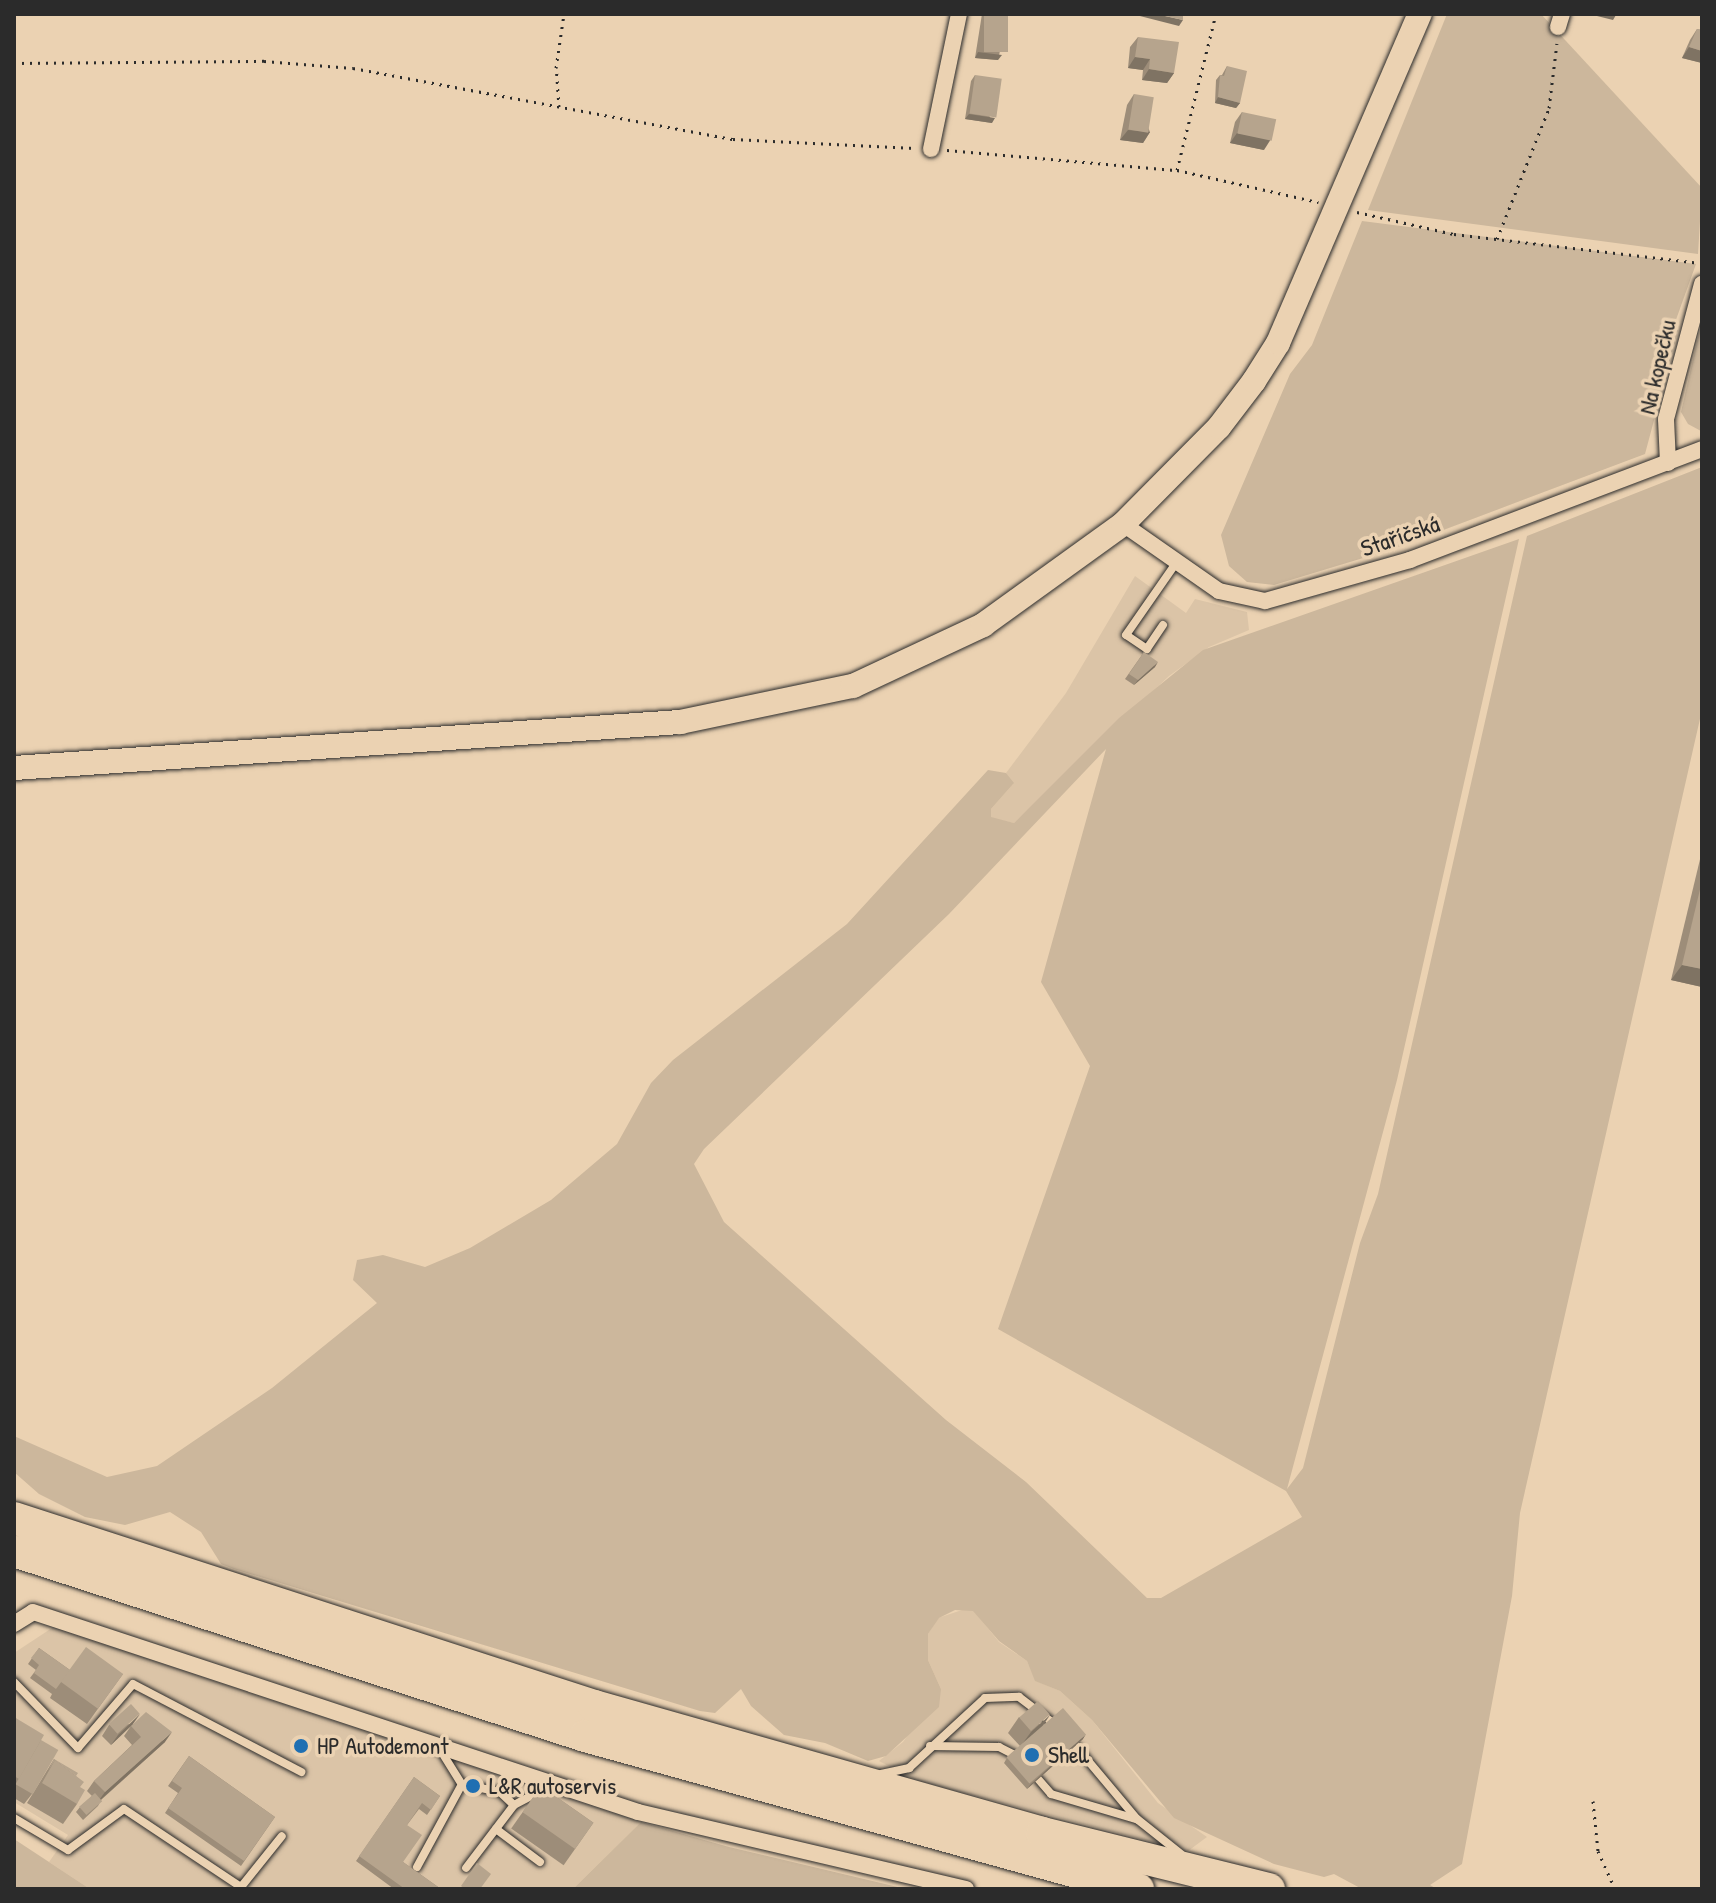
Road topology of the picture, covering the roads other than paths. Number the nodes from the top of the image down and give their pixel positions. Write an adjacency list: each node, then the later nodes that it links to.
1 (959, 14): 3 (street)
2 (1420, 14): 7 (street)
3 (931, 149)
4 (1702, 284): 6 (street, Na kopečku)
5 (1702, 449): 6 (street, Staříčská)
6 (1668, 463): 8 (street, Staříčská)
7 (1123, 524): 8 (street, Staříčská); 10 (street)
8 (1176, 563): 9 (lane)
9 (1163, 625)
10 (14, 768)
11 (14, 1518): 17 (highway)
12 (14, 1551): 30 (highway)
13 (14, 1624): 15 (street)
14 (14, 1682): 18 (lane)
15 (437, 1743): 19 (lane); 29 (street)
16 (930, 1746): 17 (lane); 23 (lane); 23 (lane)
17 (762, 1756): 31 (highway)
18 (301, 1772)
19 (462, 1784): 20 (lane); 27 (lane)
20 (514, 1805): 21 (lane); 24 (lane)
21 (557, 1805)
22 (14, 1818): 25 (lane)
23 (1137, 1819): 31 (lane)
24 (496, 1829): 26 (lane); 28 (lane)
25 (282, 1836)
26 (540, 1862)
27 (417, 1867)
28 (466, 1868)
29 (966, 1889)
30 (1138, 1889)
31 (1270, 1889)

